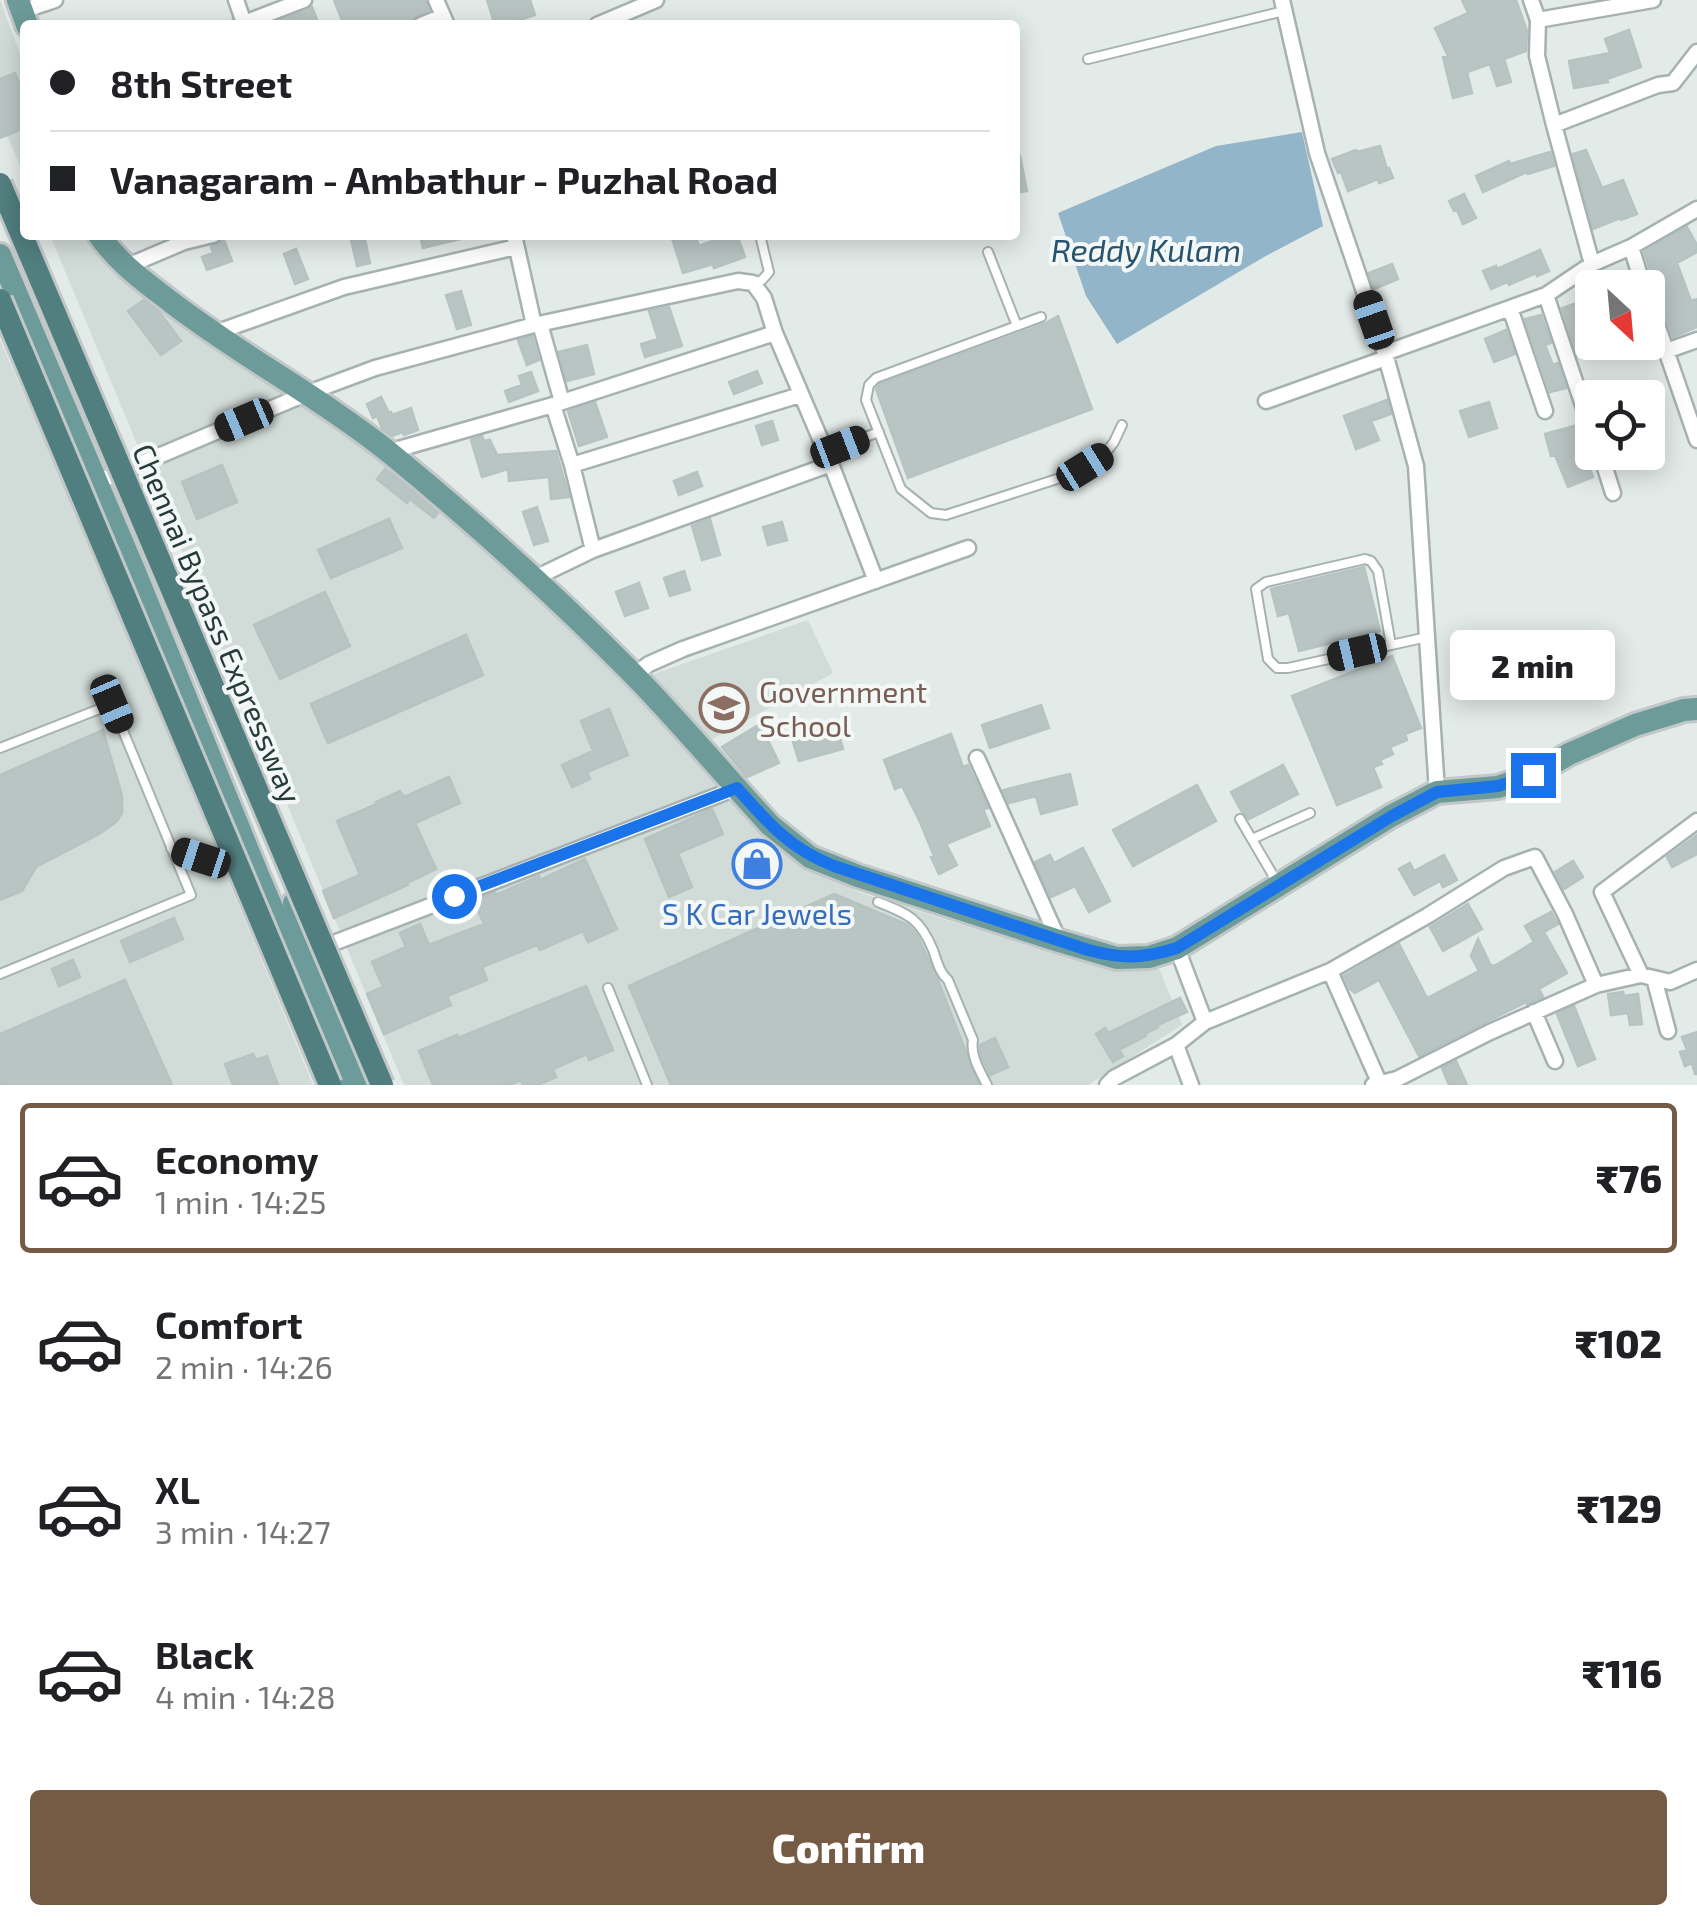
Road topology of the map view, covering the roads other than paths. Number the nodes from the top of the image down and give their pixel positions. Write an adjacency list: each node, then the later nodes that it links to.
1 (55, 0): 7 (street)
2 (304, 0): 9 (street)
3 (656, 0): 10 (street)
4 (1531, 0): 11 (street)
5 (1654, 0): 11 (street)
6 (1283, 6): 13 (lane); 42 (street)
7 (22, 12): 8 (main road)
8 (0, 20)
9 (252, 20)
10 (609, 20)
11 (1538, 20): 14 (street)
12 (1697, 52): 14 (street)
13 (1088, 58)
14 (1554, 126): 27 (street)
15 (0, 184): 18 (highway, Chennai Bypass Expressway, bridge)
16 (1697, 209): 24 (street)
17 (0, 210): 56 (main road)
18 (20, 231)
19 (24, 240): 97 (highway, Chennai Bypass Expressway, bridge)
20 (102, 240): 28 (main road)
21 (192, 240): 28 (street)
22 (761, 240): 30 (lane)
23 (515, 241): 35 (street); 38 (street)
24 (1631, 247): 27 (street); 29 (street)
25 (988, 252): 36 (lane)
26 (0, 256): 56 (main road)
27 (1592, 264): 31 (street)
28 (125, 267): 38 (main road)
29 (1638, 270)
30 (753, 284): 35 (street); 37 (street)
31 (1546, 294): 33 (street); 43 (street)
32 (0, 300): 94 (highway, bridge)
33 (1510, 308): 42 (street); 48 (street)
34 (1041, 317): 36 (lane)
35 (537, 324): 44 (street); 47 (street)
36 (1017, 326): 50 (lane)
37 (775, 333): 45 (street); 47 (street)
38 (212, 334): 44 (main road)
39 (1697, 340): 41 (street)
40 (1665, 348): 41 (street)
41 (1666, 351): 51 (street)
42 (1386, 356): 46 (street); 62 (street)
43 (1575, 381)
44 (308, 393): 52 (main road); 56 (street)
45 (800, 395): 53 (street); 54 (street)
46 (1266, 401)
47 (557, 403): 52 (street); 54 (street)
48 (1545, 411)
49 (1122, 425): 50 (lane)
50 (879, 432): 53 (lane)
51 (1696, 435)
52 (388, 452): 60 (main road)
53 (828, 458): 59 (street); 61 (street)
54 (572, 464): 59 (street)
55 (1606, 470): 57 (street)
56 (106, 479): 75 (main road); 80 (main road)
57 (1613, 493)
58 (968, 548): 61 (street)
59 (593, 550): 60 (street)
60 (535, 578): 64 (main road)
61 (876, 580): 64 (street)
62 (1427, 637): 63 (lane); 69 (street)
63 (1392, 644): 63 (lane)
64 (634, 675): 68 (main road)
65 (1691, 707): 69 (main road)
66 (0, 748): 74 (lane)
67 (976, 758): 78 (street)
68 (737, 788): 78 (main road); 80 (street)
69 (1437, 792): 76 (main road)
70 (1310, 813): 73 (lane)
71 (1240, 819): 73 (lane)
72 (1697, 822): 84 (street)
73 (1252, 839): 76 (lane)
74 (171, 848): 75 (lane); 83 (lane)
75 (258, 875): 80 (main road)
76 (1279, 886): 79 (main road)
77 (878, 902): 99 (lane)
78 (1059, 941): 79 (main road)
79 (1177, 948): 88 (street)
80 (303, 955): 95 (main road); 96 (main road)
81 (1697, 970): 84 (street)
82 (1330, 971): 85 (street); 88 (street); 93 (street)
83 (0, 974)
84 (1648, 976): 85 (street); 89 (street)
85 (1596, 985): 87 (street)
86 (608, 988): 98 (lane)
87 (1534, 1012): 91 (street); 92 (street)
88 (1205, 1022): 90 (street)
89 (1668, 1031)
90 (1176, 1045): 100 (street); 101 (street)
91 (1554, 1061)
92 (1398, 1082): 93 (street)
93 (1376, 1084)
94 (330, 1085)
95 (348, 1085)
96 (369, 1085)
97 (382, 1085)
98 (648, 1085)
99 (986, 1085)
100 (1107, 1085)
101 (1191, 1085)

